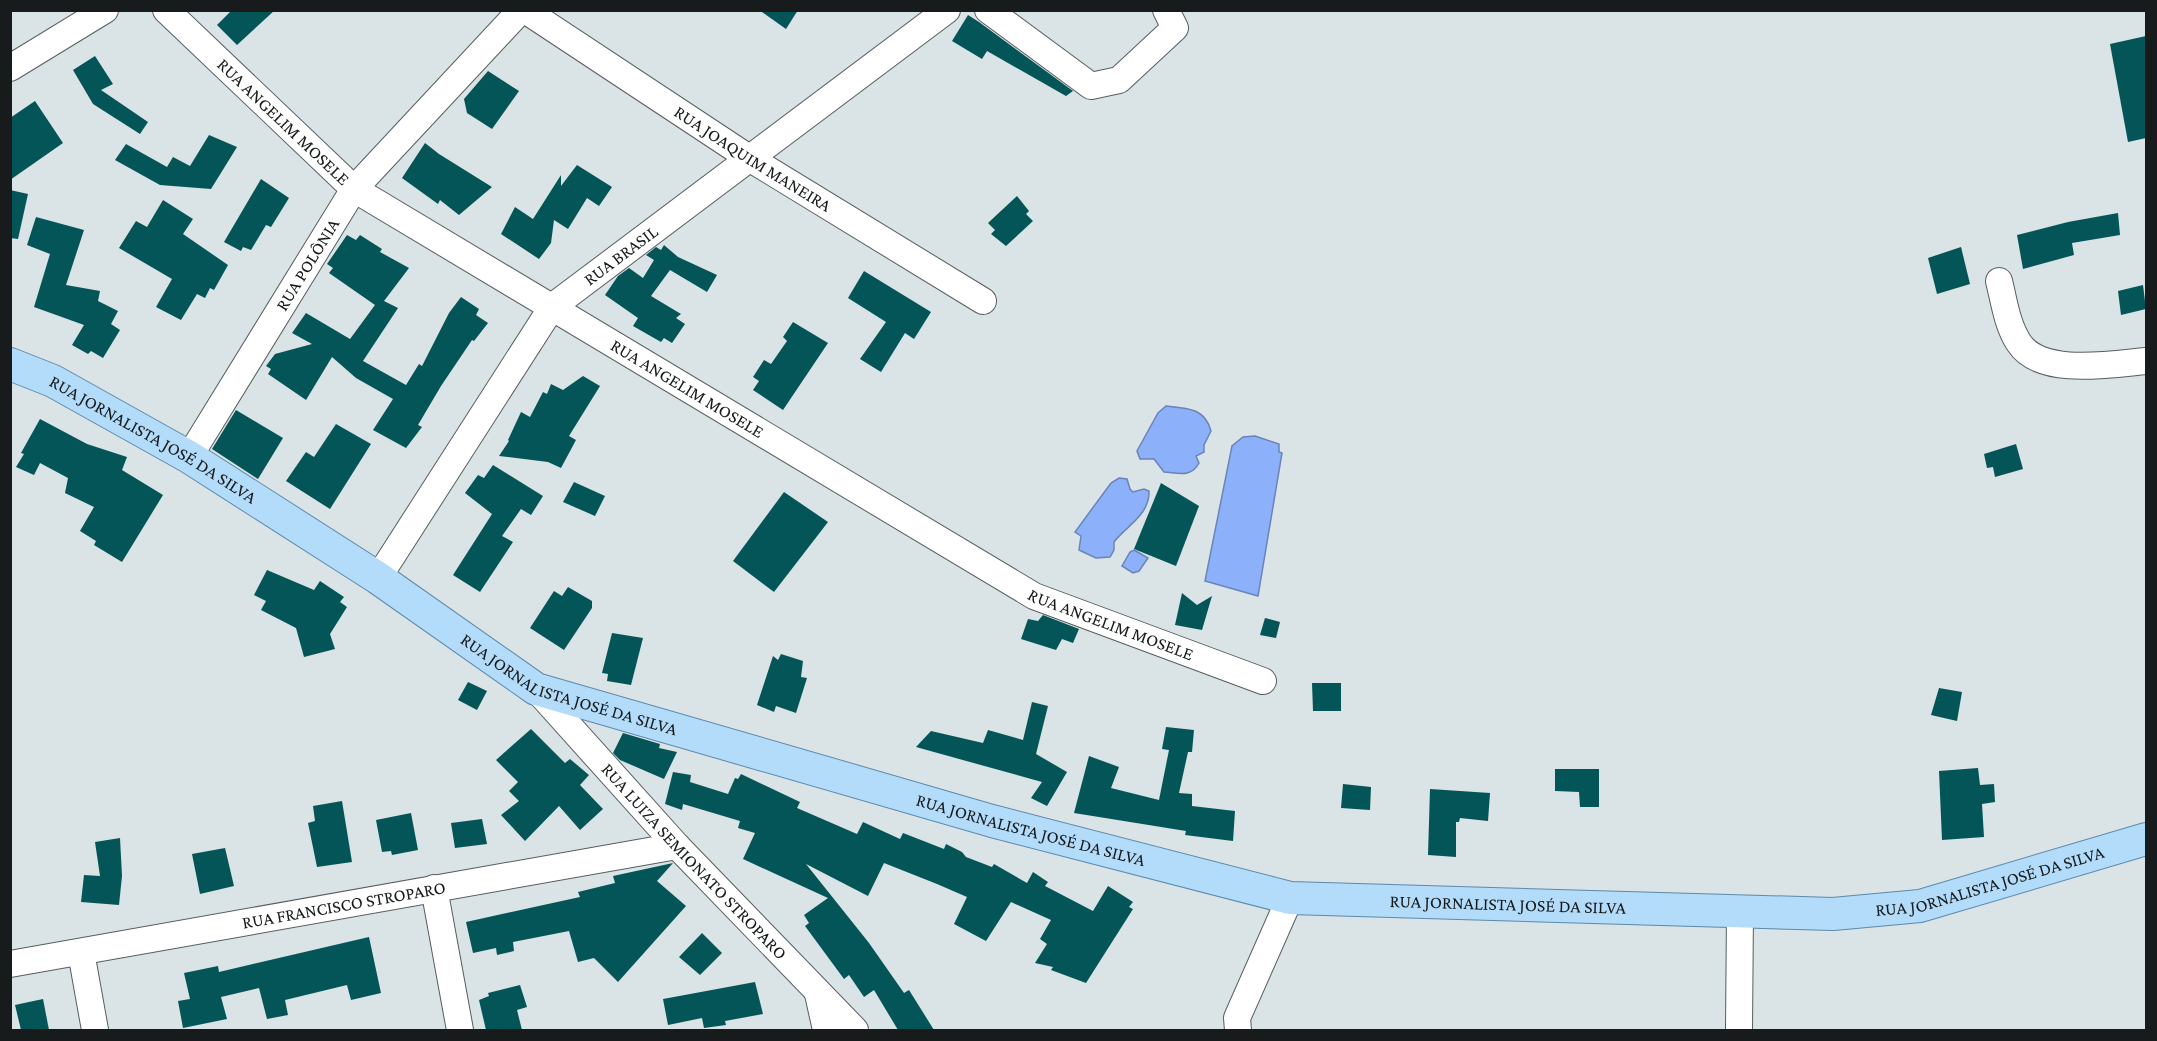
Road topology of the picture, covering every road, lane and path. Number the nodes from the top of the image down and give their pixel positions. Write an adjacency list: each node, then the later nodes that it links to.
1 (105, 10): 7 (street)
2 (166, 10): 9 (street, RUA ANGELIM MOSELE)
3 (523, 10): 8 (street, RUA JOAQUIM MANEIRA); 9 (street, RUA POLÔNIA)
4 (947, 10): 8 (street, RUA BRASIL)
5 (988, 10): 6 (street)
6 (1166, 10)
7 (10, 69)
8 (749, 158): 11 (street, RUA JOAQUIM MANEIRA); 12 (street, RUA BRASIL)
9 (354, 189): 12 (street, RUA ANGELIM MOSELE); 15 (street, RUA POLÔNIA)
10 (1999, 281): 13 (street)
11 (983, 301)
12 (552, 307): 16 (street, RUA BRASIL); 17 (street, RUA ANGELIM MOSELE)
13 (2146, 361)
14 (10, 364): 15 (main road, RUA JORNALISTA JOSÉ DA SILVA)
15 (189, 456): 16 (main road, RUA JORNALISTA JOSÉ DA SILVA)
16 (378, 578): 18 (main road, RUA JORNALISTA JOSÉ DA SILVA)
17 (1263, 681)
18 (536, 688): 20 (street, RUA LUIZA SEMIONATO STROPARO); 22 (main road, RUA JORNALISTA JOSÉ DA SILVA)
19 (2146, 839): 23 (main road, RUA JORNALISTA JOSÉ DA SILVA)
20 (677, 846): 21 (street, RUA FRANCISCO STROPARO); 26 (street, RUA LUIZA SEMIONATO STROPARO)
21 (434, 888): 24 (street, RUA FRANCISCO STROPARO); 28 (street)
22 (1290, 898): 23 (main road, RUA JORNALISTA JOSÉ DA SILVA); 31 (street)
23 (1740, 911): 32 (street)
24 (81, 952): 25 (street, RUA FRANCISCO STROPARO); 27 (street)
25 (10, 964)
26 (818, 994): 29 (street); 30 (street, RUA LUIZA SEMIONATO STROPARO)
27 (95, 1030)
28 (460, 1030)
29 (826, 1030)
30 (855, 1030)
31 (1238, 1030)
32 (1738, 1030)

